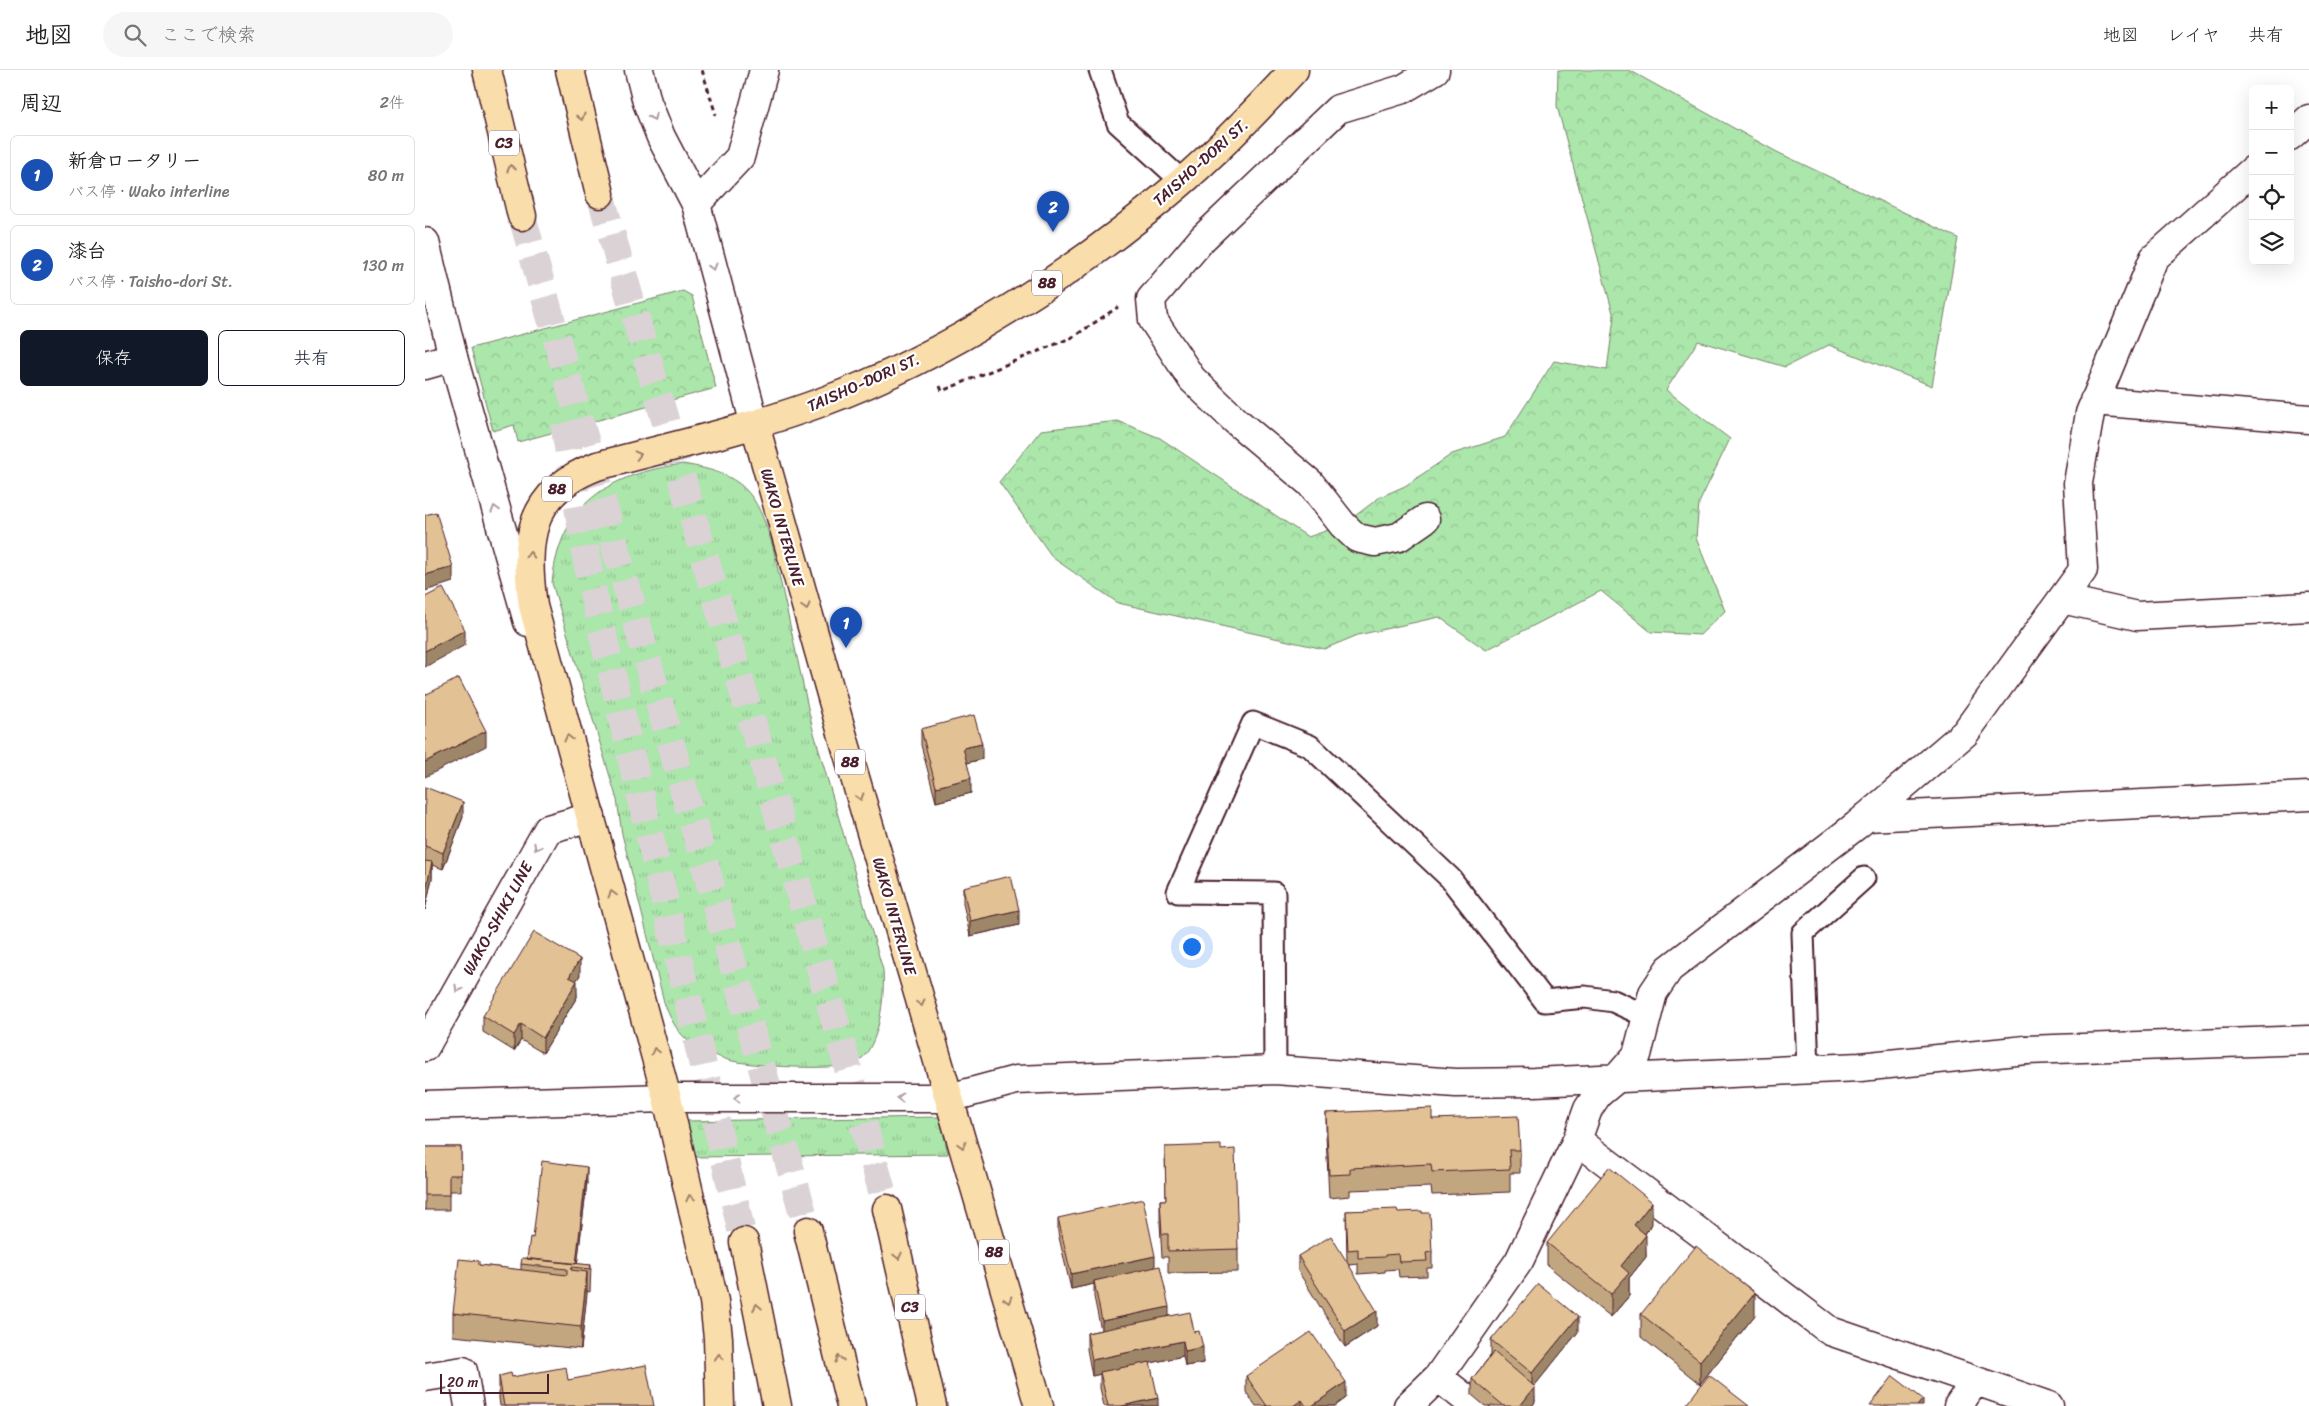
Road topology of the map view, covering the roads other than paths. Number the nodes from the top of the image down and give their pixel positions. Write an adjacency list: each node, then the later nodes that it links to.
1 (487, 70): 14 (main road, C3, one-way to 1)
2 (569, 70): 12 (main road, one-way to 12)
3 (639, 70): 13 (street, one-way to 13)
4 (764, 70): 13 (street)
5 (1100, 70): 11 (lane)
6 (1294, 70): 11 (main road, TAISHO-DORI ST. / 88)
7 (1435, 70): 21 (street)
8 (2309, 120): 9 (street)
9 (2294, 133)
10 (2249, 174): 18 (street)
11 (1182, 181): 20 (main road, TAISHO-DORI ST. / 88)
12 (601, 194)
13 (695, 204): 20 (street, one-way to 20)
14 (522, 216)
15 (425, 244): 16 (street)
16 (453, 357): 17 (street); 24 (street, one-way to 16)
17 (425, 365)
18 (2094, 401): 19 (street); 22 (street)
19 (2309, 419)
20 (755, 425): 24 (main road, TAISHO-DORI ST. / 88, one-way to 20); 36 (main road, WAKO INTERLINE / 88, one-way to 36)
21 (1425, 520)
22 (2061, 599): 23 (street); 26 (street)
23 (2309, 607)
24 (555, 688): 27 (main road, 88, one-way to 24)
25 (2309, 796): 26 (street)
26 (1866, 817): 29 (street)
27 (591, 818): 31 (street, WAKO-SHIKI LINE, one-way to 31); 35 (main road, 88, one-way to 27)
28 (1864, 878): 33 (lane)
29 (1646, 1016): 32 (lane); 34 (street)
30 (2309, 1040): 33 (street)
31 (425, 1047)
32 (1275, 1070): 34 (street); 36 (street)
33 (1808, 1070): 34 (street)
34 (1616, 1078): 38 (street)
35 (667, 1098): 36 (street, one-way to 35); 37 (street); 47 (main road, 88, one-way to 35)
36 (949, 1098): 52 (main road, WAKO INTERLINE / 88, one-way to 52)
37 (425, 1105)
38 (1577, 1140): 44 (street); 45 (street)
39 (887, 1209): 42 (main road, C3, one-way to 42)
40 (808, 1230): 49 (main road, one-way to 40)
41 (744, 1242): 48 (main road, one-way to 41)
42 (907, 1296): 50 (main road, C3); 51 (main road)
43 (425, 1377): 46 (street)
44 (1438, 1377): 53 (street); 54 (street)
45 (1975, 1381): 55 (street); 56 (street)
46 (469, 1406)
47 (720, 1406)
48 (777, 1406)
49 (851, 1406)
50 (932, 1406)
51 (947, 1406)
52 (1039, 1406)
53 (1408, 1406)
54 (1475, 1406)
55 (1958, 1406)
56 (2049, 1406)

